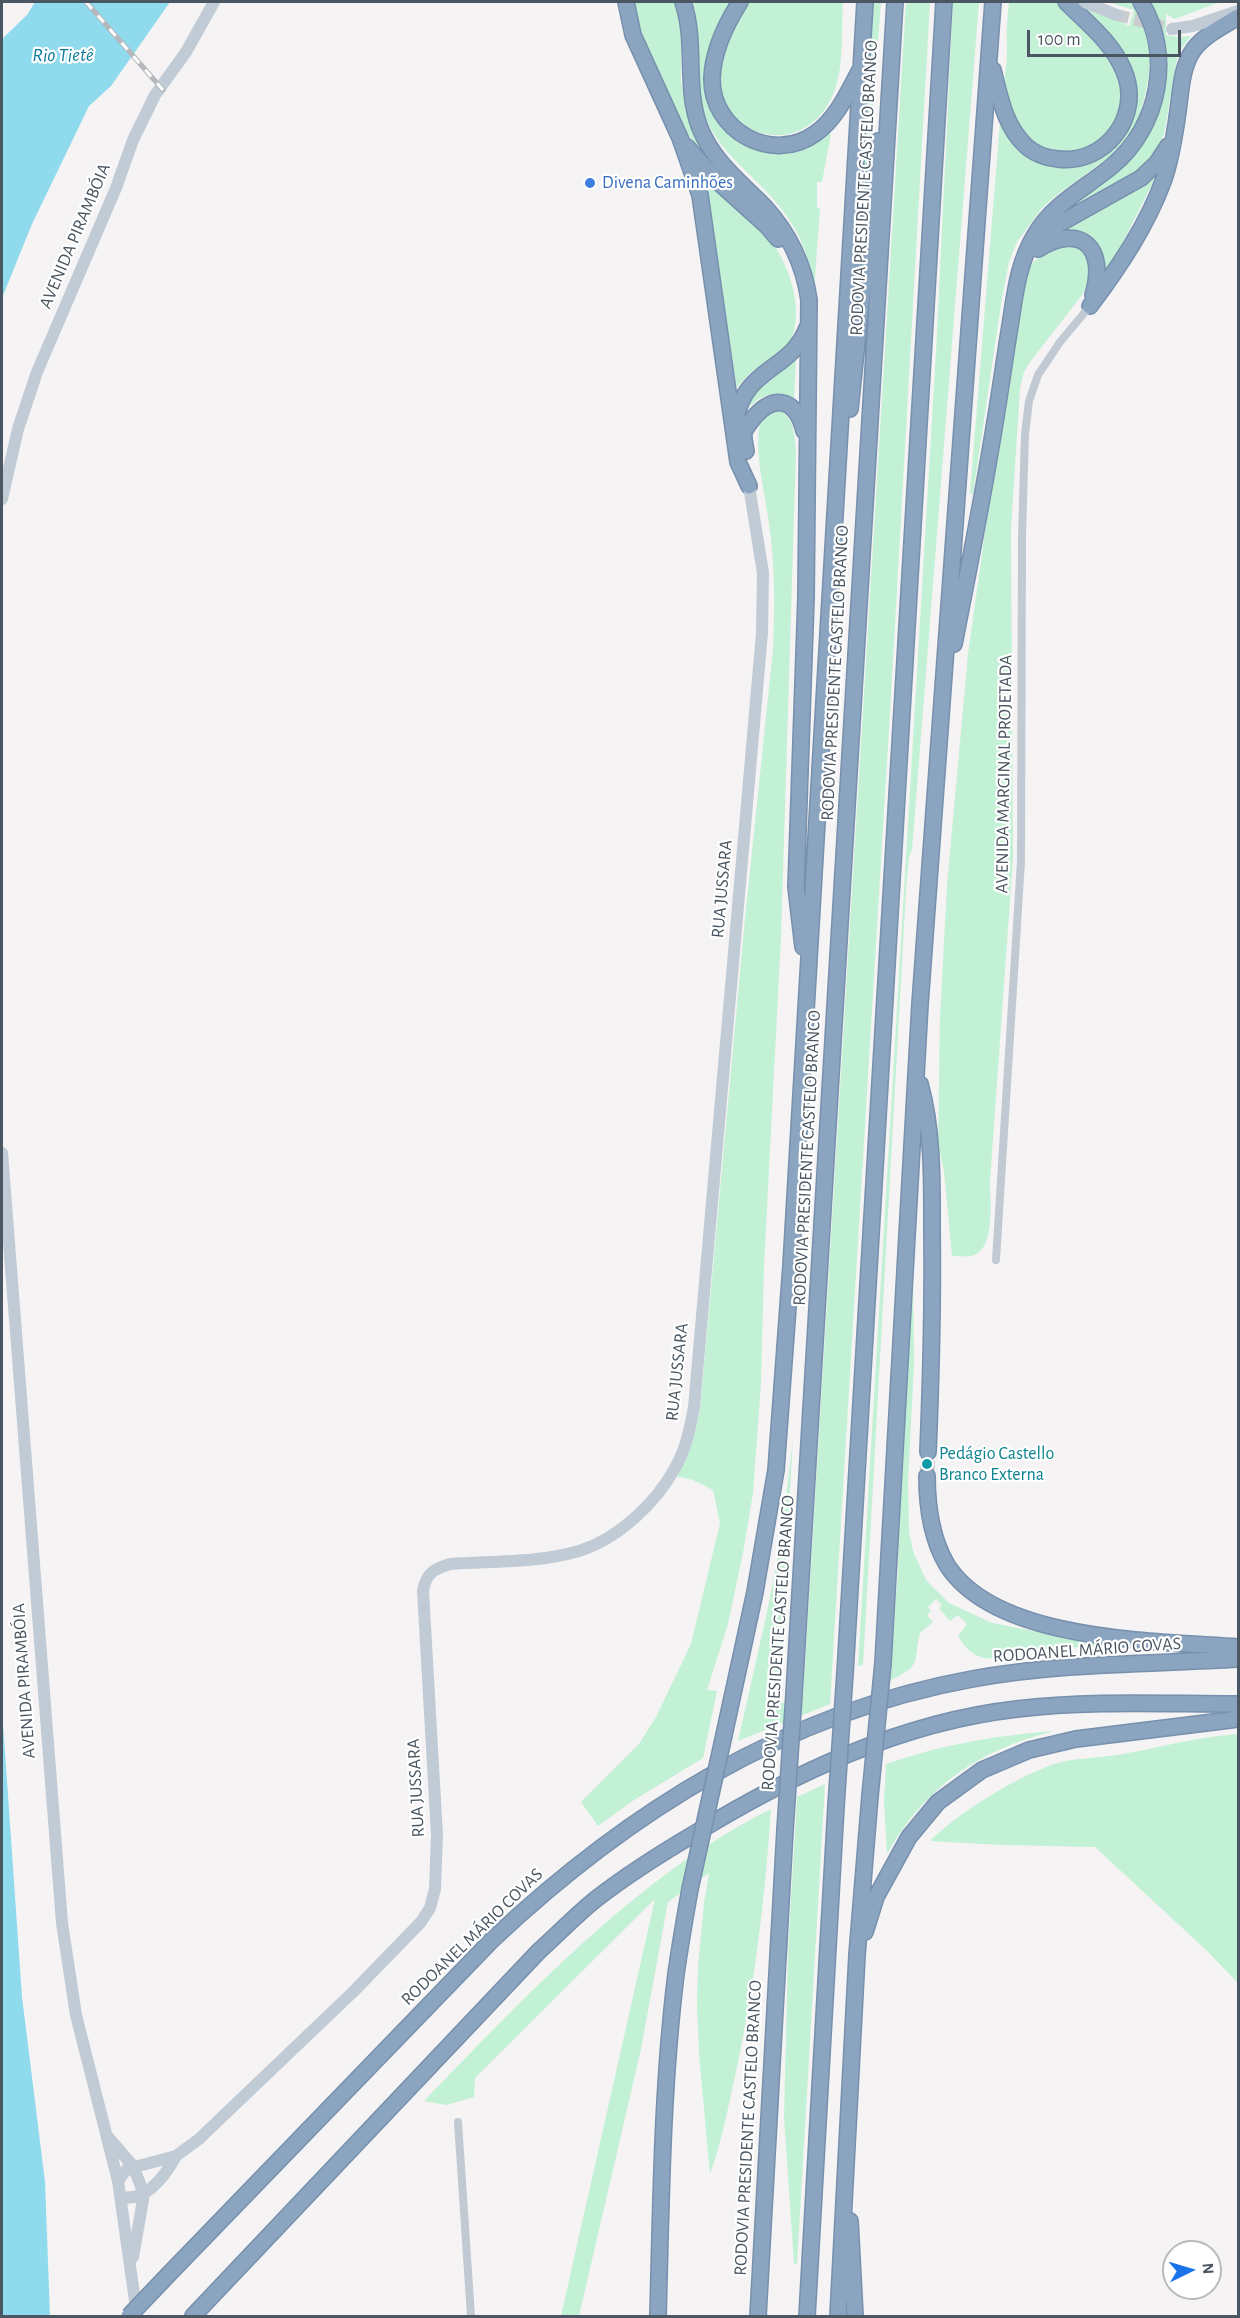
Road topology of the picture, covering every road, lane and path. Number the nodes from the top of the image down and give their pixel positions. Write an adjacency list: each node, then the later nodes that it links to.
1 (214, 2): 29 (main road, AVENIDA PIRAMBÓIA)
2 (626, 2): 20 (highway)
3 (683, 2): 23 (highway)
4 (740, 2): 17 (highway)
5 (865, 2): 17 (highway)
6 (895, 2): 18 (highway, RODOVIA PRESIDENTE CASTELO BRANCO)
7 (944, 2): 58 (highway, bridge)
8 (993, 2): 16 (highway)
9 (1066, 2): 16 (highway)
10 (1084, 2): 13 (main road)
11 (1141, 2): 21 (highway)
12 (1239, 11): 15 (main road)
13 (1117, 15)
14 (1239, 17): 19 (highway)
15 (1172, 28)
16 (990, 56): 31 (highway)
17 (863, 64): 30 (highway)
18 (888, 110): 30 (highway); 57 (highway, RODOVIA PRESIDENTE CASTELO BRANCO, bridge)
19 (1173, 137): 21 (highway); 24 (highway)
20 (680, 138): 23 (highway); 26 (highway)
21 (1029, 246): 22 (highway)
22 (1021, 261): 24 (highway); 31 (highway)
23 (807, 284): 25 (highway)
24 (1090, 306): 35 (street, AVENIDA MARGINAL PROJETADA)
25 (809, 322): 26 (highway); 27 (highway)
26 (733, 432): 28 (highway)
27 (806, 442): 28 (highway); 32 (highway)
28 (749, 486): 46 (main road, RUA JUSSARA)
29 (2, 499)
30 (832, 551): 32 (highway)
31 (940, 711): 33 (highway)
32 (807, 978): 56 (highway, bridge)
33 (917, 1069): 36 (highway); 42 (highway, bridge)
34 (2, 1153): 44 (main road, AVENIDA PIRAMBÓIA)
35 (996, 1260)
36 (928, 1452)
37 (927, 1476): 38 (highway)
38 (1239, 1647)
39 (1239, 1659): 52 (highway, RODOANEL MÁRIO COVAS, bridge)
40 (1239, 1704): 54 (highway)
41 (1239, 1719): 42 (highway)
42 (857, 1955): 45 (highway)
43 (458, 2122): 55 (street)
44 (104, 2130): 47 (main road, AVENIDA PIRAMBÓIA); 48 (main road, AVENIDA PIRAMBÓIA)
45 (845, 2154): 59 (highway); 60 (highway)
46 (176, 2156): 47 (main road, RUA JUSSARA); 49 (main road, RUA JUSSARA)
47 (133, 2166): 48 (main road); 49 (main road, AVENIDA PIRAMBÓIA)
48 (118, 2181): 50 (main road)
49 (144, 2193): 50 (main road); 51 (main road)
50 (121, 2197): 51 (main road)
51 (131, 2265): 53 (main road)
52 (129, 2316)
53 (137, 2316)
54 (193, 2316)
55 (471, 2316)
56 (658, 2316)
57 (758, 2316)
58 (807, 2316)
59 (838, 2316)
60 (855, 2316)

